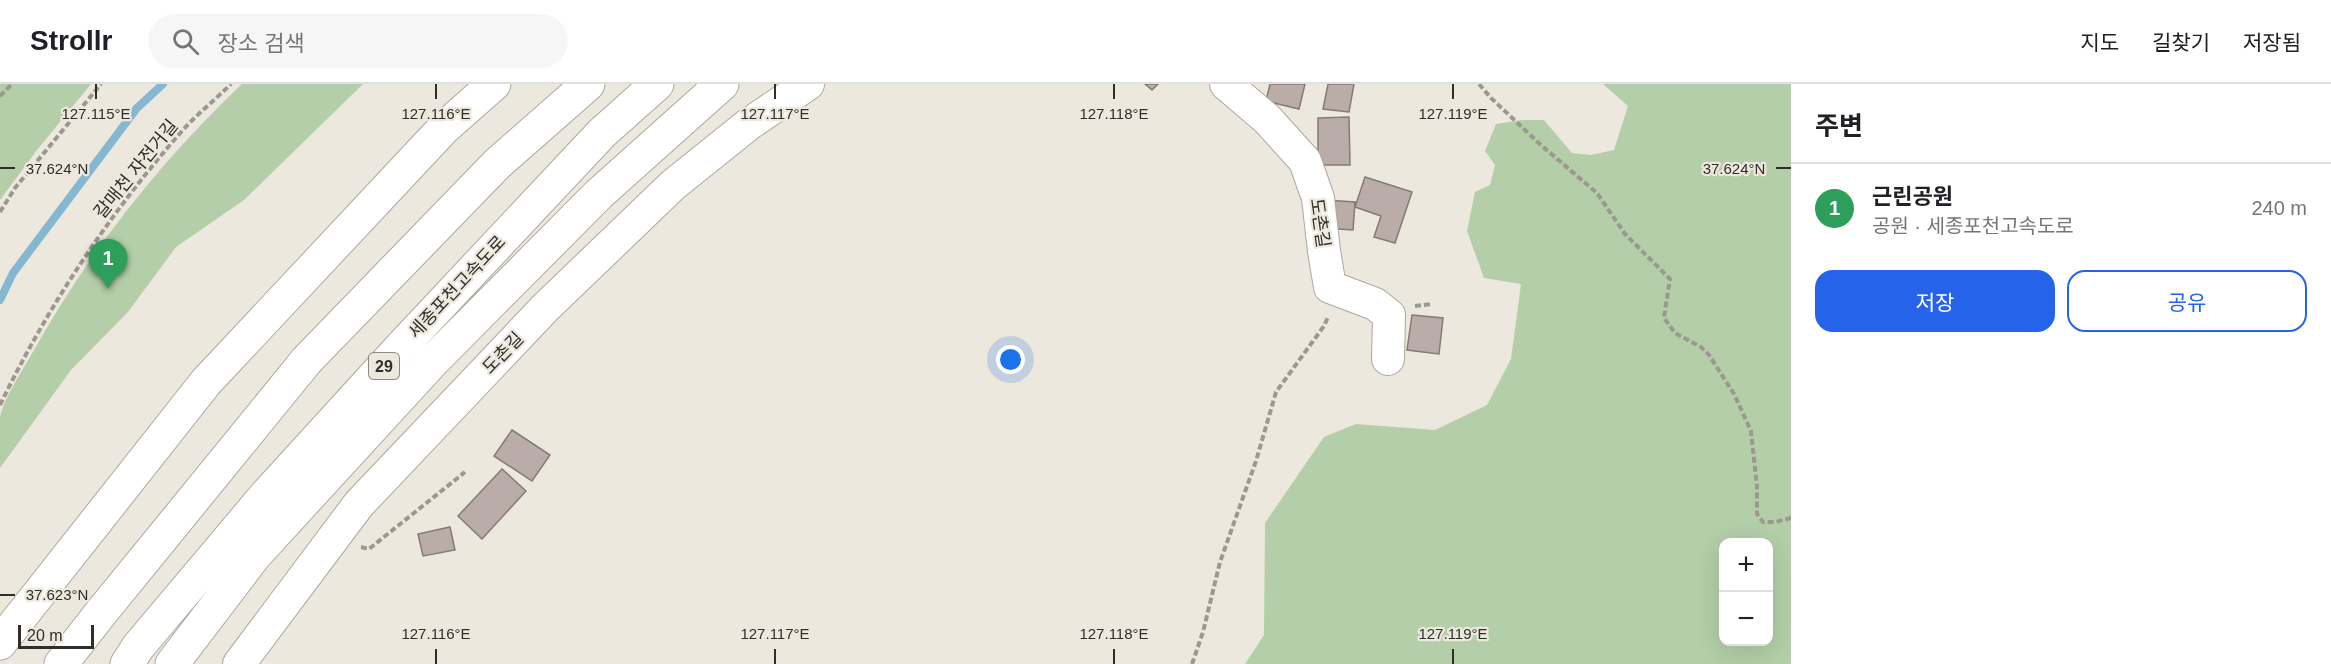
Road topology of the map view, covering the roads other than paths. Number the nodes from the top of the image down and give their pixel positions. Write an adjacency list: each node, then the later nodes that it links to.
1 (494, 84): 8 (highway)
2 (588, 84): 9 (highway)
3 (657, 84): 10 (highway, 세종포천고속도로 / 29)
4 (722, 84): 11 (highway)
5 (808, 84): 12 (street, 도촌길)
6 (1226, 84): 7 (street, 도촌길)
7 (1388, 359)
8 (0, 644)
9 (61, 664)
10 (127, 664)
11 (172, 664)
12 (239, 664)

